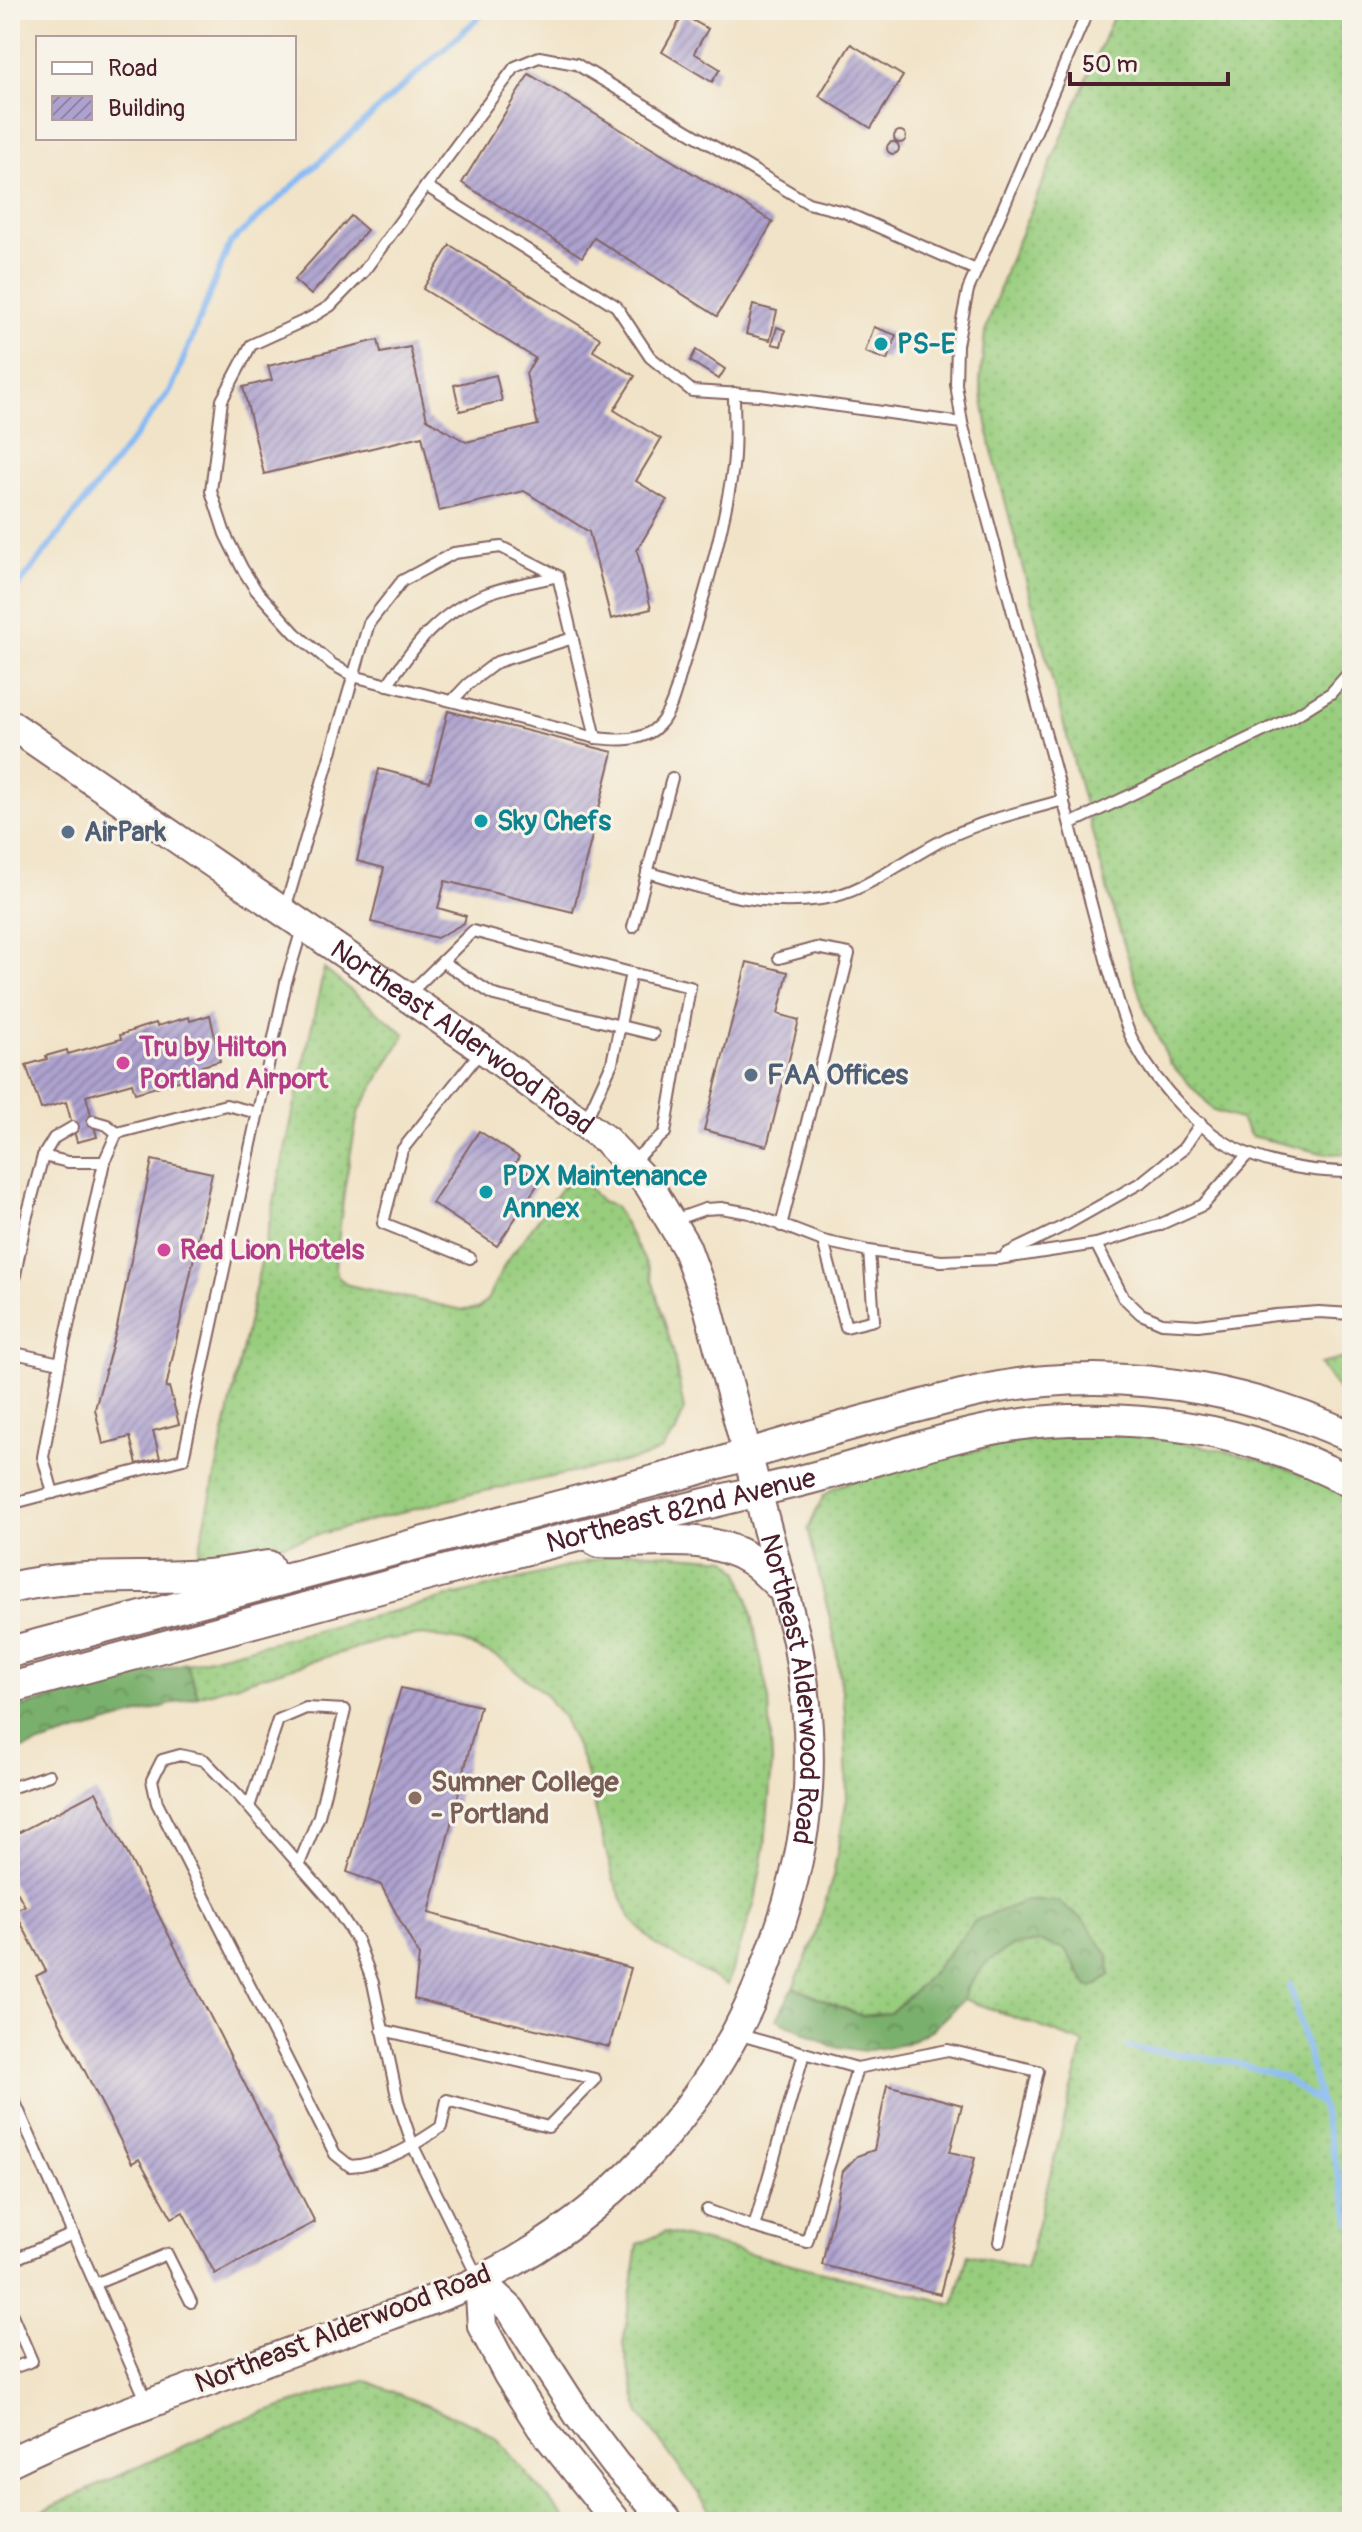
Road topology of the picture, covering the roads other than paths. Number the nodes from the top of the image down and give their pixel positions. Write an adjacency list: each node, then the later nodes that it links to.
1 (1088, 10): 3 (lane)
2 (426, 186): 3 (lane); 4 (lane); 9 (lane)
3 (976, 270): 5 (lane)
4 (734, 393): 5 (lane); 13 (lane)
5 (962, 423): 15 (lane)
6 (558, 576): 7 (lane); 9 (lane); 10 (lane)
7 (573, 638): 11 (lane); 13 (lane)
8 (1352, 669): 16 (lane)
9 (353, 676): 10 (lane); 18 (lane)
10 (387, 685): 11 (lane)
11 (452, 701): 13 (lane)
12 (10, 724): 18 (street, Northeast Alderwood Road)
13 (596, 738)
14 (672, 778): 17 (lane)
15 (1064, 800): 16 (lane); 17 (lane)
16 (1070, 824): 30 (lane)
17 (647, 872): 19 (lane)
18 (294, 917): 23 (street, Northeast Alderwood Road); 27 (lane)
19 (633, 927)
20 (779, 958): 39 (lane)
21 (443, 962): 22 (lane); 23 (lane); 24 (lane)
22 (631, 973): 24 (lane); 36 (lane)
23 (407, 996): 26 (street, Northeast Alderwood Road)
24 (619, 1025): 25 (lane); 29 (lane)
25 (653, 1034)
26 (483, 1049): 29 (street, Northeast Alderwood Road); 43 (lane)
27 (258, 1113): 32 (lane); 53 (lane)
28 (93, 1121): 32 (lane)
29 (584, 1123): 36 (street, Northeast Alderwood Road)
30 (1201, 1123): 33 (lane); 44 (lane)
31 (73, 1127): 34 (lane)
32 (117, 1133): 35 (lane)
33 (1248, 1154): 37 (lane); 41 (lane)
34 (43, 1156): 35 (lane); 45 (lane)
35 (104, 1162): 48 (lane)
36 (630, 1163): 38 (street, Northeast Alderwood Road)
37 (1352, 1172)
38 (672, 1221): 39 (lane); 50 (street, Northeast Alderwood Road)
39 (781, 1226): 40 (lane)
40 (823, 1241): 42 (lane); 42 (lane)
41 (1096, 1244): 44 (lane); 46 (lane)
42 (869, 1251): 44 (lane)
43 (470, 1258)
44 (998, 1259)
45 (10, 1301)
46 (1352, 1314)
47 (10, 1352): 48 (lane)
48 (60, 1363): 53 (lane)
49 (1352, 1437): 50 (main road, Northeast 82nd Avenue)
50 (747, 1454): 52 (street, Northeast Alderwood Road); 56 (main road, Northeast 82nd Avenue)
51 (1352, 1483): 52 (main road, Northeast 82nd Avenue)
52 (757, 1491): 55 (main road, Northeast 82nd Avenue); 58 (street, Northeast Alderwood Road)
53 (53, 1493): 54 (lane)
54 (10, 1504)
55 (564, 1540): 58 (main road); 60 (main road, Northeast 82nd Avenue)
56 (382, 1554): 57 (main road); 59 (main road, Northeast 82nd Avenue)
57 (10, 1588)
58 (783, 1589): 68 (street, Northeast Alderwood Road)
59 (10, 1652)
60 (10, 1688)
61 (49, 1775): 62 (lane)
62 (10, 1788)
63 (249, 1807): 65 (lane); 65 (lane); 72 (lane)
64 (1352, 1851): 66 (lane)
65 (299, 1864): 67 (lane)
66 (1352, 1874)
67 (382, 2030): 72 (lane); 72 (lane)
68 (735, 2033): 69 (lane); 78 (street, Northeast Alderwood Road)
69 (804, 2053): 70 (lane); 74 (lane)
70 (857, 2068): 74 (lane); 76 (lane)
71 (10, 2091): 75 (lane)
72 (413, 2146): 78 (lane)
73 (707, 2210): 74 (lane)
74 (754, 2227)
75 (73, 2234): 77 (lane); 79 (lane)
76 (999, 2242)
77 (10, 2261)
78 (479, 2280): 83 (street, Northeast Alderwood Road); 85 (street); 86 (street)
79 (95, 2284): 80 (lane); 83 (lane)
80 (191, 2302)
81 (10, 2310): 82 (lane)
82 (10, 2369)
83 (148, 2404): 84 (street, Northeast Alderwood Road)
84 (10, 2462)
85 (617, 2522)
86 (669, 2522)

